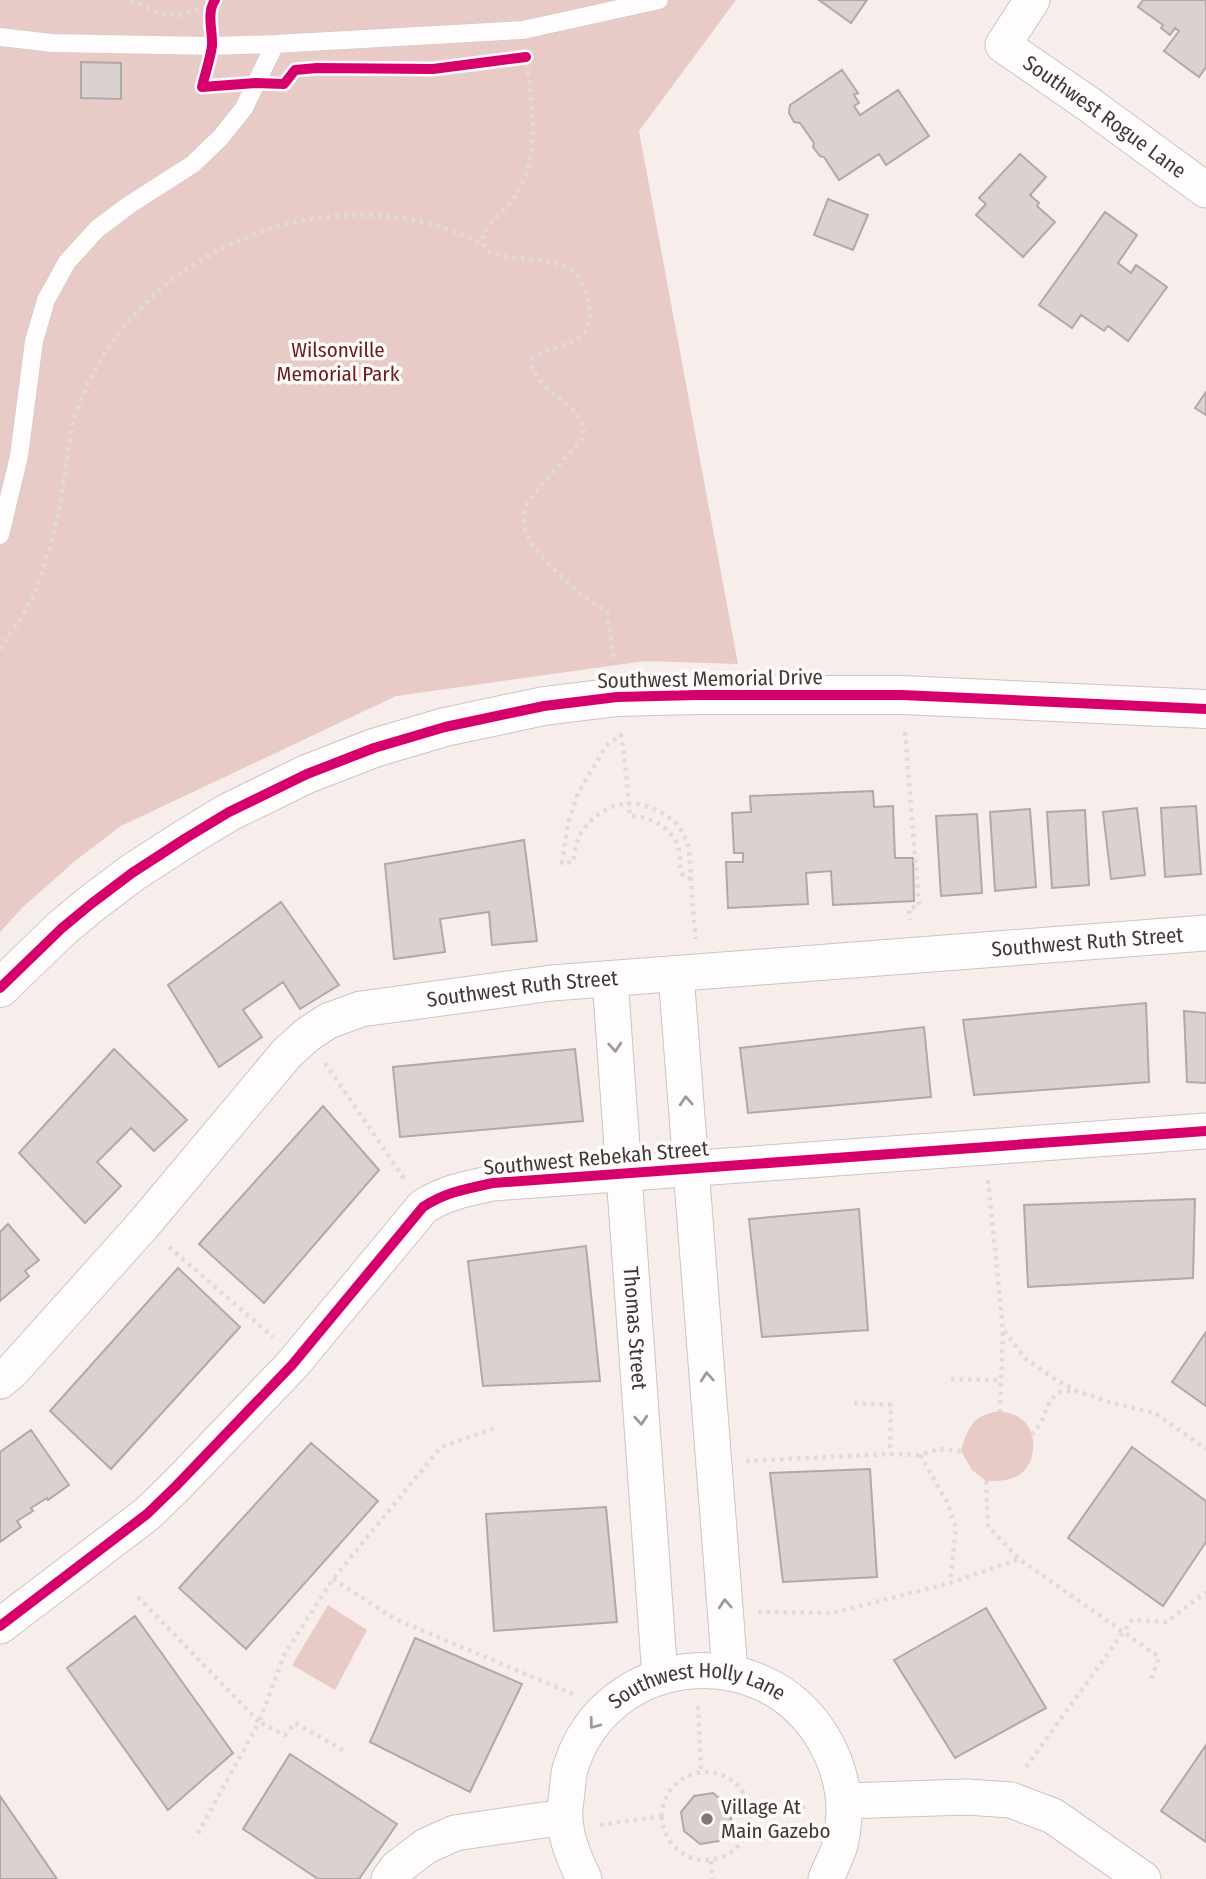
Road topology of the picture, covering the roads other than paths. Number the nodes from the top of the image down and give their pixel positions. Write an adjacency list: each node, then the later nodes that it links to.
1 (659, 0): 4 (lane)
2 (1032, 0): 5 (street, Southwest Rogue Lane)
3 (0, 37): 4 (lane)
4 (275, 44): 6 (lane)
5 (1206, 190)
6 (0, 535)
7 (1206, 709): 11 (street, Southwest Memorial Drive)
8 (1206, 933): 9 (street, Southwest Ruth Street)
9 (686, 962): 10 (street, Southwest Ruth Street); 13 (street, one-way to 9)
10 (610, 979): 14 (street, Thomas Street, one-way to 14); 15 (street, Southwest Ruth Street)
11 (0, 988)
12 (1206, 1131): 13 (street, Southwest Rebekah Street)
13 (691, 1169): 14 (street, Southwest Rebekah Street); 17 (street, one-way to 13)
14 (624, 1175): 16 (street, Southwest Rebekah Street); 18 (street, Thomas Street, one-way to 18)
15 (0, 1381)
16 (0, 1626)
17 (713, 1671): 18 (street, Southwest Holly Lane); 19 (street, Southwest Holly Lane)
18 (660, 1677): 20 (street, Southwest Holly Lane, one-way to 20)
19 (844, 1801): 23 (street, Southwest Holly Lane); 24 (street)
20 (566, 1824): 21 (street); 22 (street, Southwest Holly Lane)
21 (389, 1879)
22 (583, 1879)
23 (826, 1879)
24 (1143, 1879)

